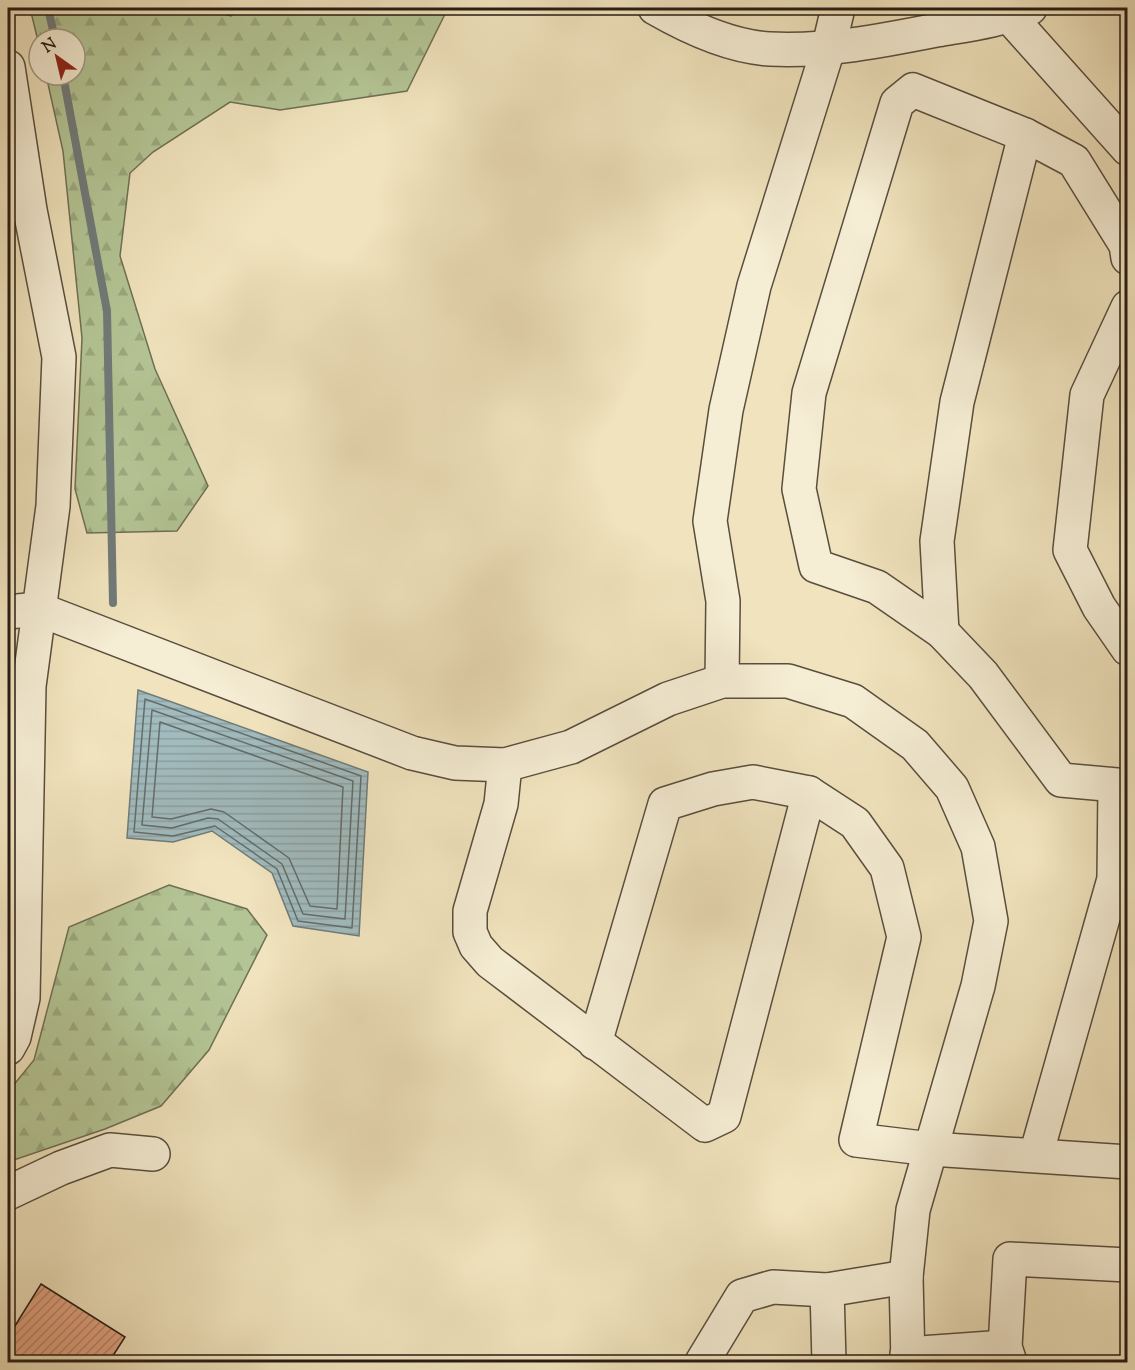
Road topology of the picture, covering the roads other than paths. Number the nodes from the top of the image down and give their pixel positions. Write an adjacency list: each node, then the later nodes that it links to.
1 (655, 8): 4 (street)
2 (838, 8): 5 (street)
3 (1020, 12): 5 (street); 8 (street)
4 (690, 16): 5 (street)
5 (829, 46): 15 (street)
6 (8, 67): 9 (street)
7 (1025, 135): 10 (street); 13 (street); 13 (street)
8 (1128, 149)
9 (19, 211): 12 (street)
10 (1128, 258)
11 (1128, 307): 14 (street)
12 (23, 611): 16 (street); 19 (street)
13 (942, 632): 17 (street)
14 (1128, 650)
15 (722, 681): 16 (street); 22 (street)
16 (505, 765): 20 (street)
17 (1121, 786): 24 (street)
18 (809, 793): 20 (street); 20 (street); 22 (street)
19 (15, 999): 21 (street)
20 (595, 1043)
21 (8, 1048)
22 (931, 1149): 24 (street); 28 (street)
23 (153, 1154): 26 (street)
24 (1035, 1155): 25 (street)
25 (1128, 1162)
26 (8, 1193)
27 (1128, 1265): 30 (street)
28 (906, 1277): 29 (street); 31 (street)
29 (827, 1290): 32 (street); 33 (street)
30 (1007, 1355): 31 (street)
31 (907, 1358)
32 (702, 1362)
33 (829, 1362)

